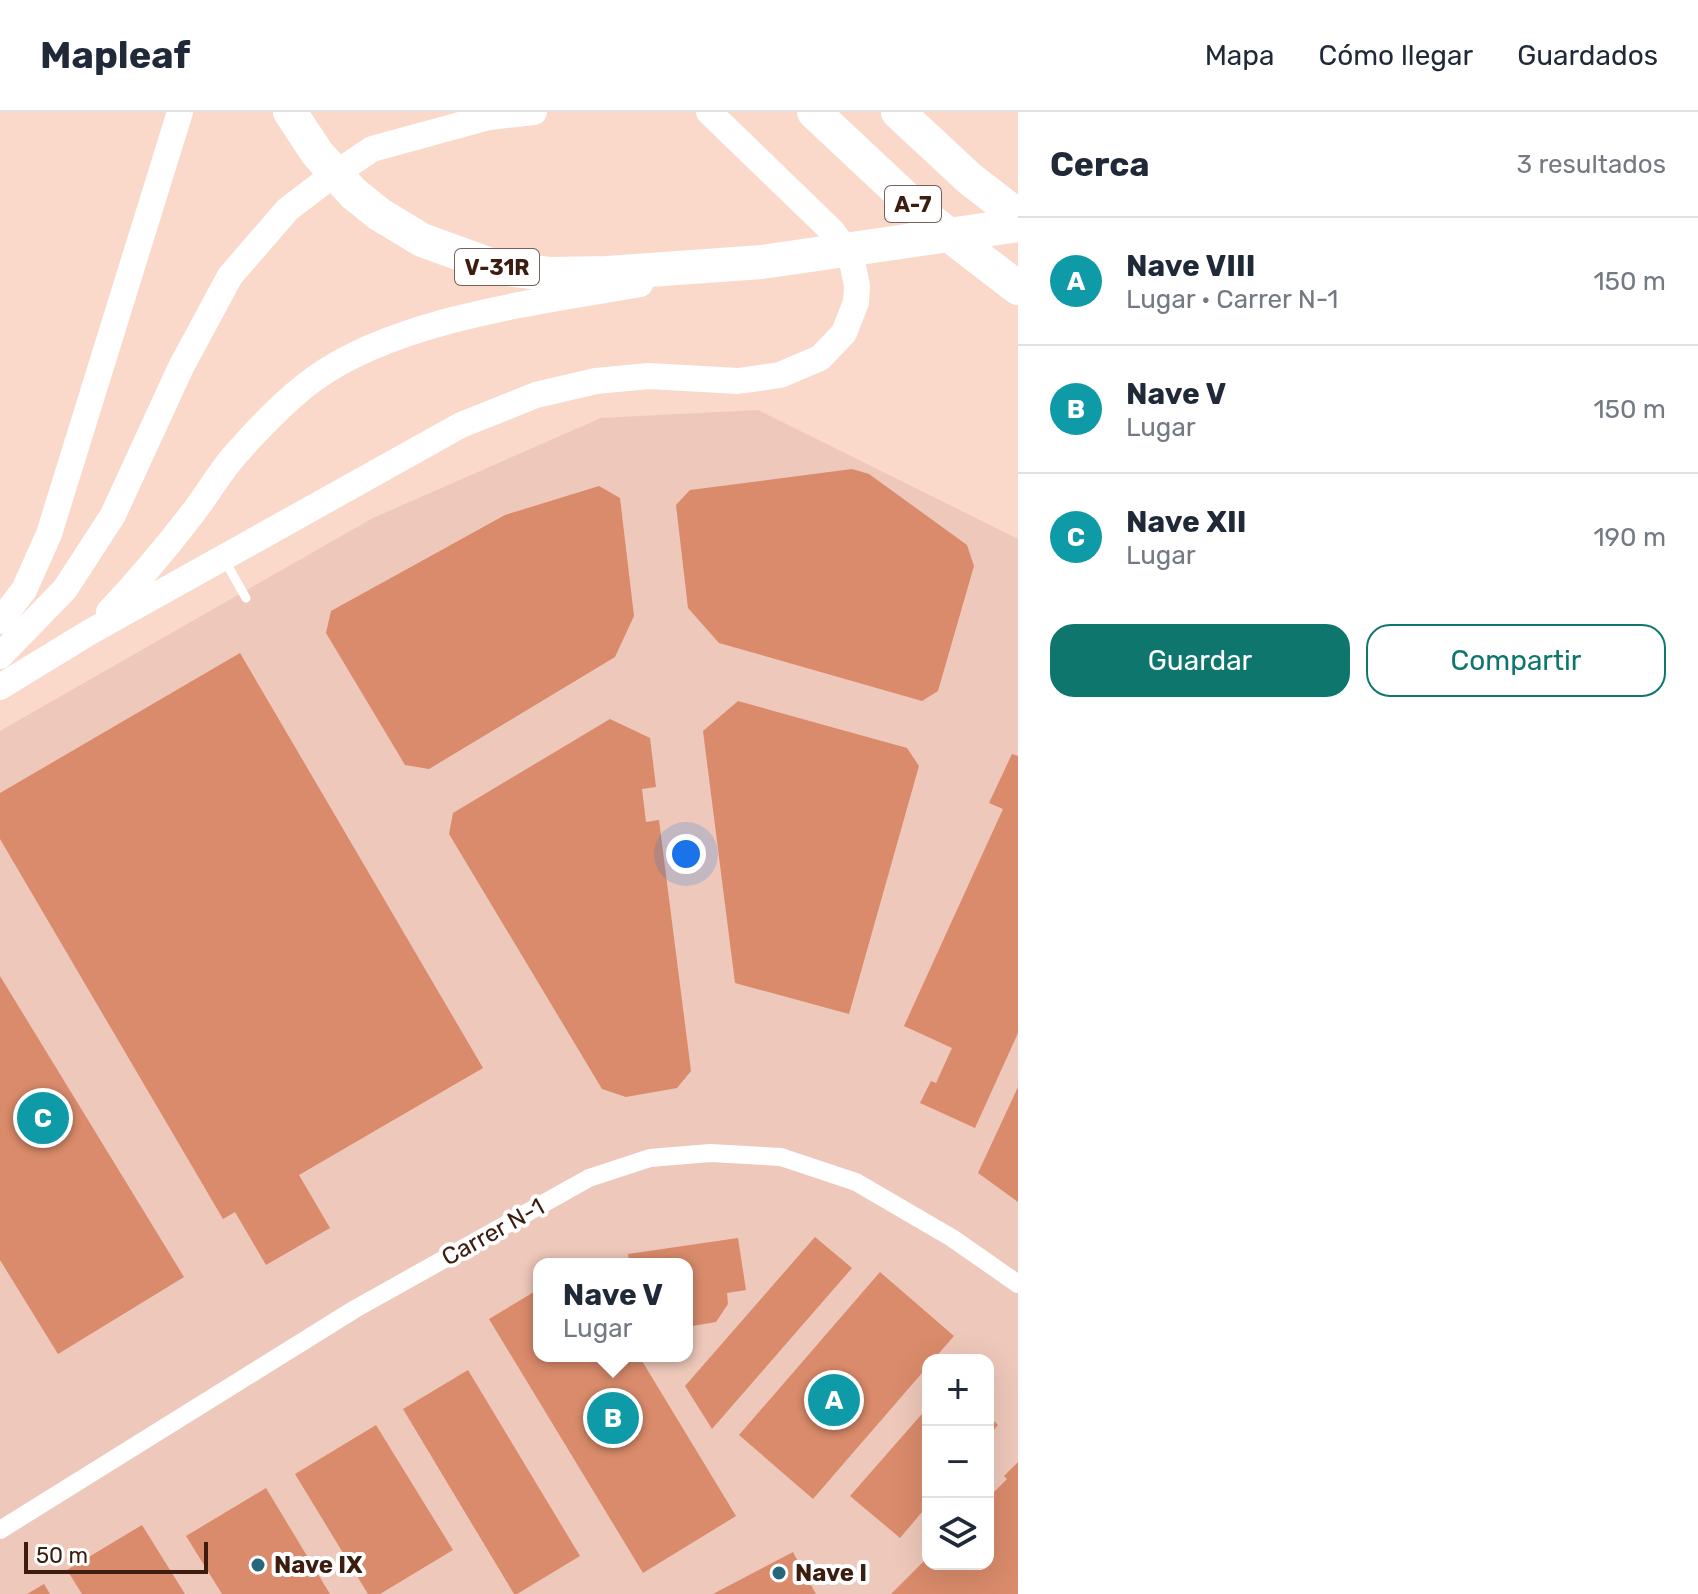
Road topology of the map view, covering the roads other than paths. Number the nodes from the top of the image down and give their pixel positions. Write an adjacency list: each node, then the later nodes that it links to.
1 (180, 112): 13 (street)
2 (290, 112): 9 (highway, V-31R)
3 (534, 112): 15 (street)
4 (709, 112): 11 (street)
5 (814, 112): 10 (highway, A-7)
6 (898, 112): 7 (highway, A-7)
7 (1018, 216)
8 (1018, 225): 9 (highway, V-31R)
9 (774, 260): 14 (street)
10 (1018, 288)
11 (223, 558): 12 (lane); 14 (street)
12 (246, 598)
13 (0, 621)
14 (90, 632): 16 (street)
15 (0, 656)
16 (0, 687)
17 (1018, 1284): 18 (street, Carrer N-1)
18 (0, 1530)

